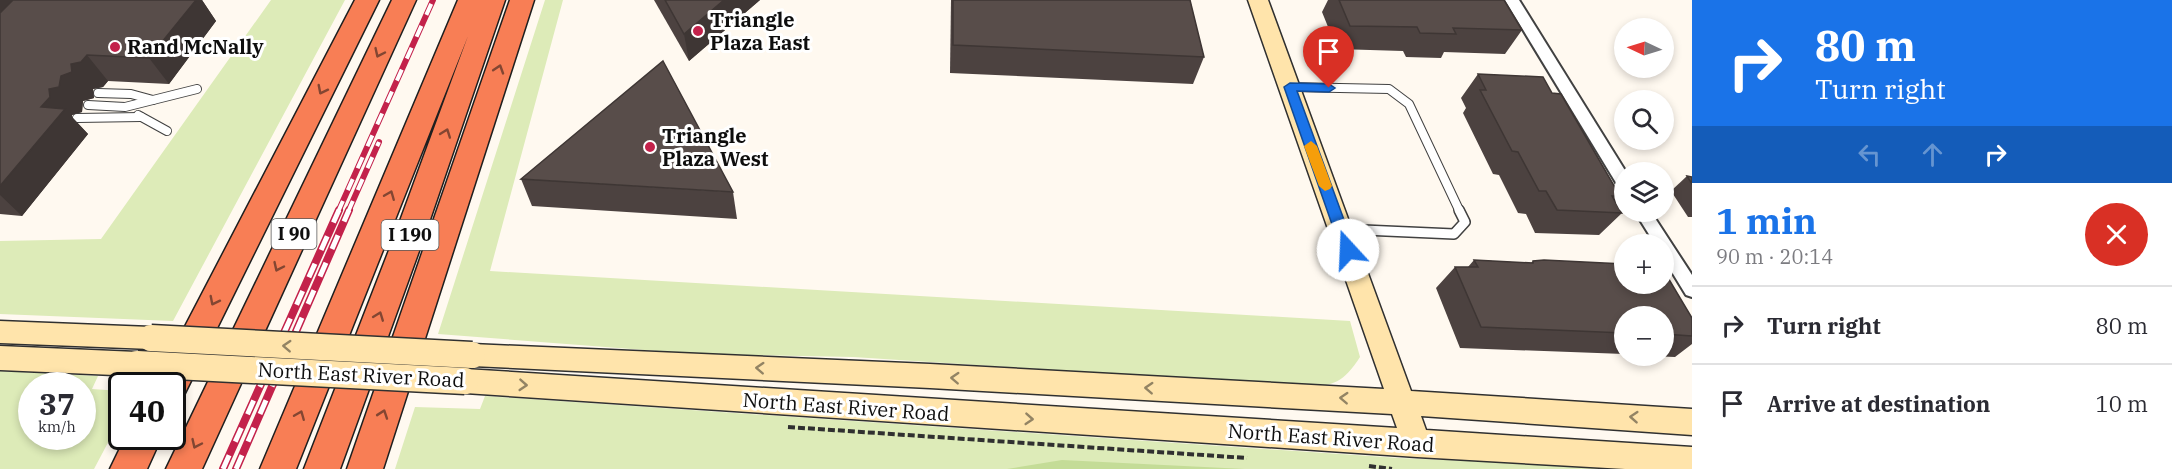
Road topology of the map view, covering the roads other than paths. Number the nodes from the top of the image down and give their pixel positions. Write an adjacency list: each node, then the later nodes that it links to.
1 (367, 0): 24 (highway, one-way to 24)
2 (404, 0): 31 (highway, I 90, one-way to 31)
3 (470, 0): 32 (highway, one-way to 3)
4 (493, 0): 33 (highway, I 190, one-way to 4)
5 (522, 0): 34 (highway, one-way to 5)
6 (1258, 0): 8 (main road)
7 (1512, 0): 17 (street)
8 (1290, 87): 19 (main road); 19 (lane)
9 (197, 89): 11 (lane)
10 (98, 93): 11 (lane)
11 (156, 101): 13 (lane)
12 (88, 105): 13 (lane)
13 (124, 107): 14 (lane)
14 (141, 117): 15 (lane); 16 (lane)
15 (77, 118)
16 (167, 131)
17 (1614, 166)
18 (1649, 222): 20 (street)
19 (1341, 229): 25 (main road)
20 (1692, 290)
21 (0, 332): 23 (main road, North East River Road, one-way to 21, bridge)
22 (0, 358): 23 (main road, North East River Road, bridge)
23 (468, 368): 25 (main road, North East River Road, one-way to 23); 27 (main road, North East River Road, one-way to 27)
24 (178, 372)
25 (1402, 402): 26 (main road, North East River Road, one-way to 25); 27 (main road)
26 (1692, 422)
27 (1417, 444): 29 (main road, North East River Road)
28 (138, 450): 30 (highway)
29 (1692, 460)
30 (128, 469)
31 (184, 469)
32 (278, 469)
33 (322, 469)
34 (364, 469)

